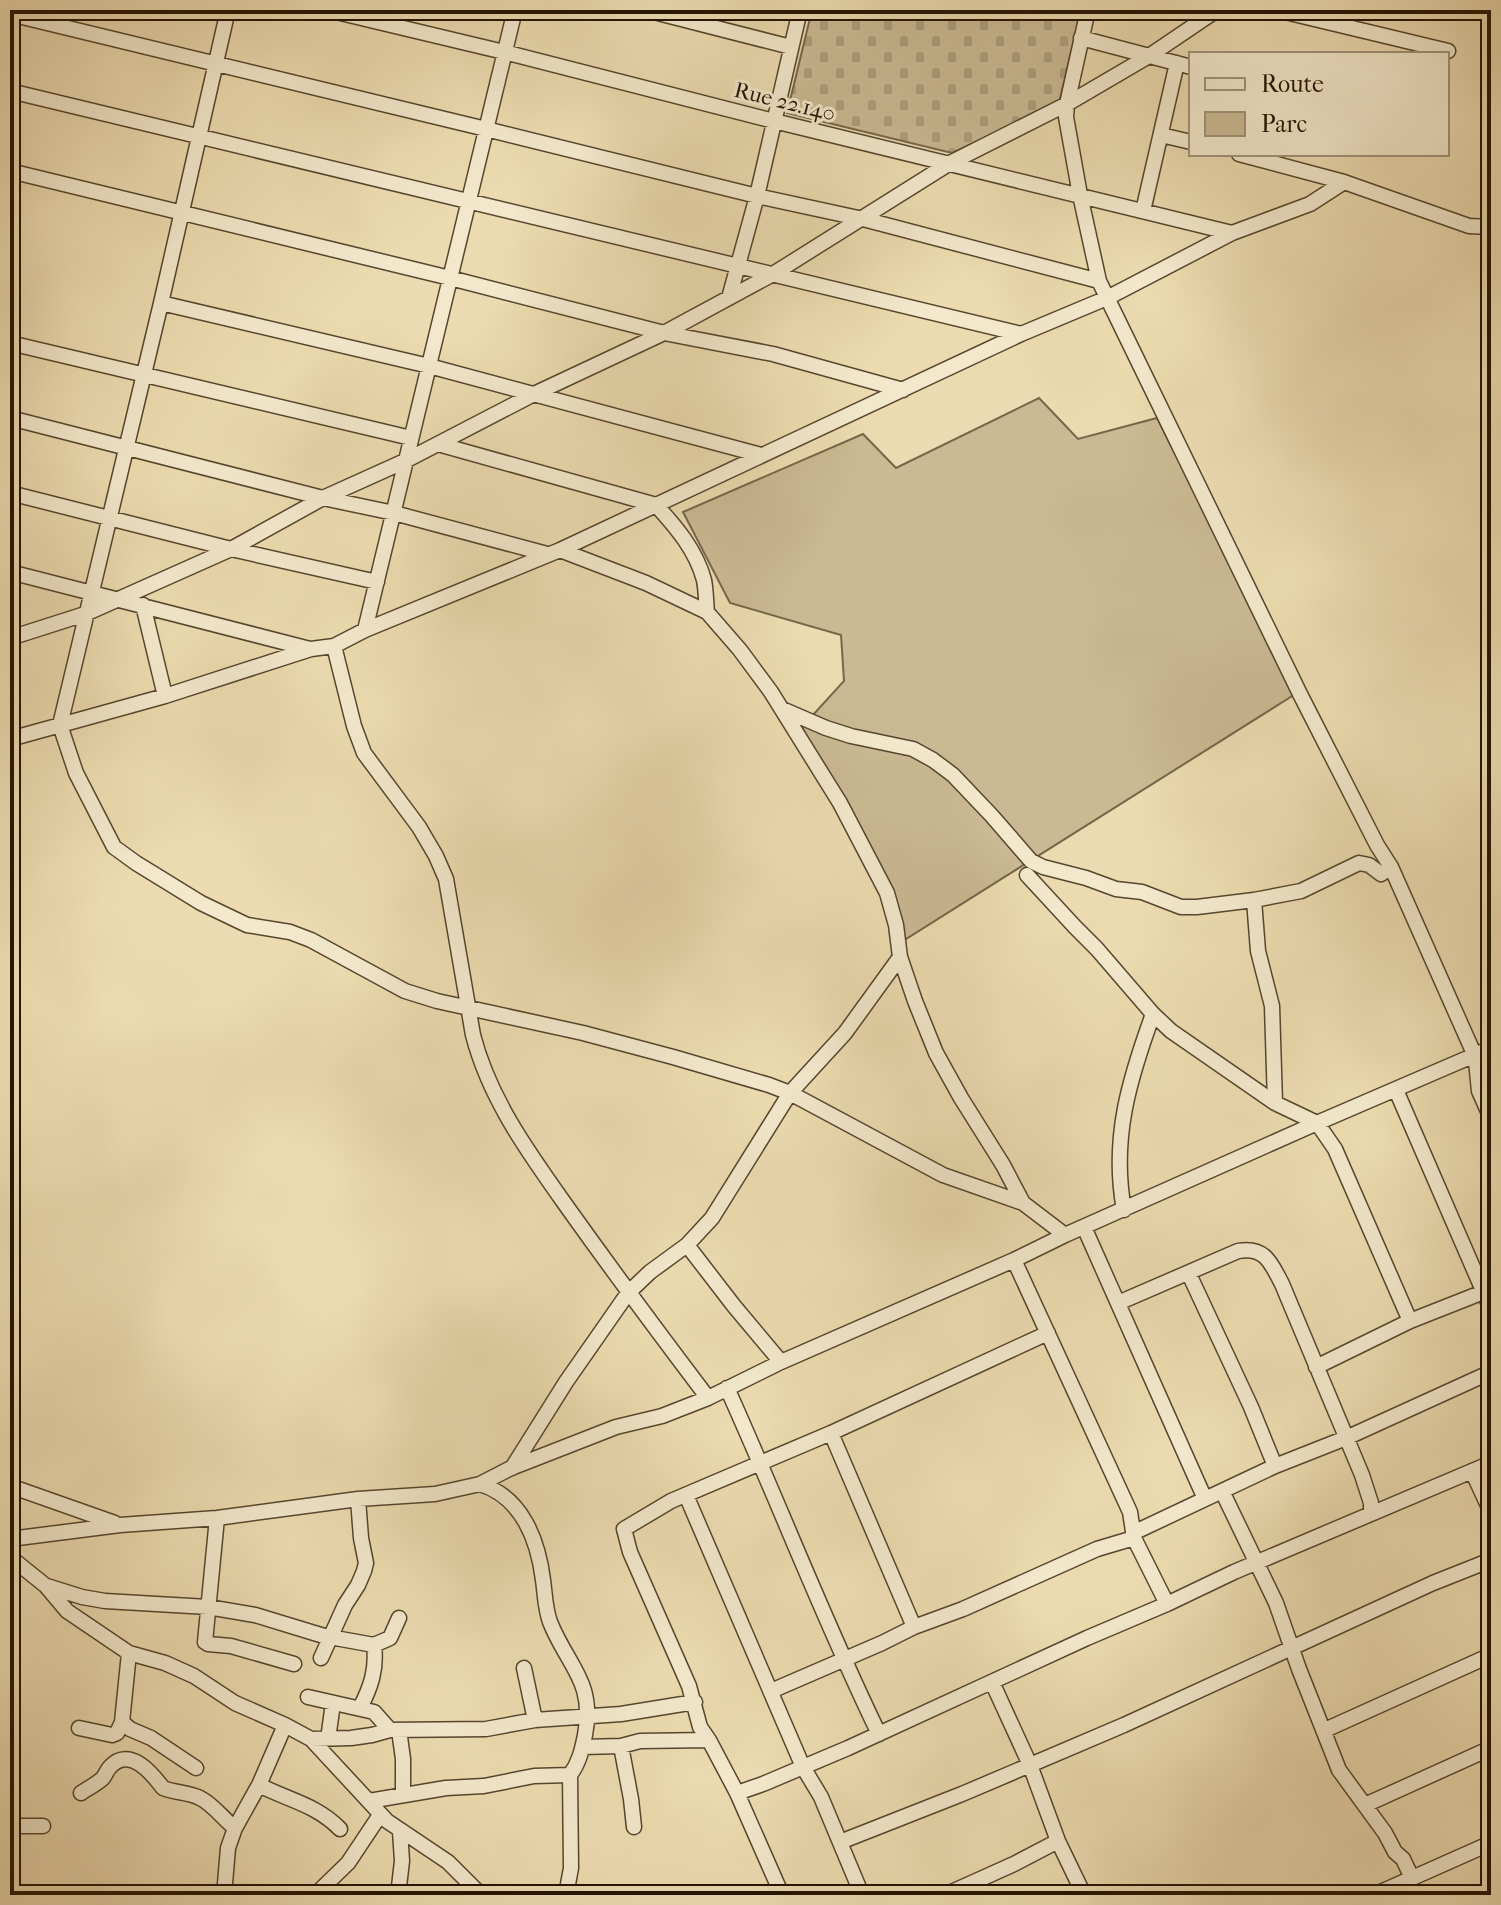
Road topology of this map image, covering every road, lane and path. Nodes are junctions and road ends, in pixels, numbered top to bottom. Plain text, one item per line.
1 (228, 10) edge
2 (328, 10) edge
3 (515, 10) edge
4 (646, 10) edge
5 (800, 10) edge
6 (1088, 10) edge
7 (1217, 10) edge
8 (1277, 10) edge
9 (10, 14) edge
10 (1081, 38) junction
11 (791, 47) junction
12 (1448, 51) dead end
13 (504, 52) junction
14 (1149, 56) junction
15 (216, 64) junction
16 (1184, 65) edge
17 (10, 91) edge
18 (1067, 104) junction
19 (774, 121) junction
20 (486, 129) junction
21 (1161, 135) junction
22 (199, 136) junction
23 (1189, 142) edge
24 (1246, 156) edge
25 (950, 163) junction
26 (10, 171) edge
27 (1344, 182) junction
28 (1080, 195) junction
29 (757, 196) junction
30 (469, 200) junction
31 (1143, 211) junction
32 (182, 213) junction
33 (863, 219) junction
34 (1491, 227) edge
35 (1232, 233) junction
36 (737, 266) junction
37 (773, 274) junction
38 (450, 278) junction
39 (1099, 281) junction
40 (729, 298) junction
41 (1107, 298) junction
42 (161, 303) junction
43 (664, 333) junction
44 (1021, 334) junction
45 (10, 343) edge
46 (429, 366) junction
47 (144, 375) junction
48 (903, 390) junction
49 (534, 394) junction
50 (10, 418) edge
51 (411, 438) junction
52 (438, 444) junction
53 (126, 446) junction
54 (761, 455) junction
55 (405, 461) junction
56 (10, 493) edge
57 (323, 498) junction
58 (656, 505) junction
59 (394, 513) junction
60 (108, 518) junction
61 (231, 549) junction
62 (554, 552) junction
63 (10, 572) edge
64 (377, 582) junction
65 (90, 592) junction
66 (120, 599) junction
67 (143, 605) junction
68 (707, 612) junction
69 (85, 614) junction
70 (365, 630) junction
71 (10, 638) edge
72 (334, 646) junction
73 (311, 649) junction
74 (165, 696) junction
75 (782, 709) junction
76 (60, 725) junction
77 (10, 739) edge
78 (1391, 867) junction
79 (1027, 875) dead end
80 (1254, 900) junction
81 (900, 957) junction
82 (468, 1007) junction
83 (1153, 1014) junction
84 (1491, 1048) edge
85 (1475, 1056) junction
86 (1491, 1079) edge
87 (1396, 1090) junction
88 (790, 1093) junction
89 (1275, 1103) junction
90 (1491, 1118) edge
91 (1317, 1123) junction
92 (1023, 1203) junction
93 (1124, 1210) junction
94 (1084, 1227) junction
95 (1065, 1235) junction
96 (687, 1245) junction
97 (1014, 1260) junction
98 (1189, 1274) junction
99 (1488, 1291) edge
100 (628, 1293) junction
101 (1118, 1303) junction
102 (1491, 1309) edge
103 (1410, 1321) junction
104 (1048, 1333) junction
105 (781, 1362) junction
106 (1316, 1367) junction
107 (1491, 1372) edge
108 (727, 1388) junction
109 (708, 1398) junction
110 (831, 1433) junction
111 (1346, 1438) junction
112 (761, 1463) junction
113 (1491, 1463) edge
114 (1275, 1466) junction
115 (511, 1468) junction
116 (1472, 1471) junction
117 (480, 1484) junction
118 (10, 1486) edge
119 (1222, 1491) junction
120 (686, 1495) junction
121 (358, 1499) junction
122 (1205, 1499) junction
123 (1491, 1512) edge
124 (1371, 1514) junction
125 (217, 1518) junction
126 (120, 1525) junction
127 (1134, 1535) junction
128 (10, 1539) edge
129 (10, 1557) edge
130 (1491, 1560) edge
131 (1257, 1562) junction
132 (46, 1586) junction
133 (1167, 1604) junction
134 (208, 1607) junction
135 (399, 1618) dead end
136 (914, 1627) junction
137 (331, 1638) junction
138 (374, 1645) junction
139 (1292, 1648) junction
140 (129, 1653) junction
141 (1491, 1655) edge
142 (321, 1658) dead end
143 (844, 1659) junction
144 (294, 1664) dead end
145 (524, 1668) dead end
146 (992, 1682) junction
147 (771, 1691) junction
148 (308, 1697) dead end
149 (695, 1702) junction
150 (333, 1703) junction
151 (360, 1708) junction
152 (588, 1715) junction
153 (535, 1720) junction
154 (122, 1722) junction
155 (285, 1725) junction
156 (79, 1728) dead end
157 (394, 1730) junction
158 (1325, 1730) junction
159 (879, 1734) junction
160 (311, 1739) junction
161 (328, 1739) junction
162 (709, 1740) junction
163 (621, 1746) junction
164 (583, 1747) junction
165 (1491, 1748) edge
166 (1030, 1765) junction
167 (803, 1767) junction
168 (196, 1768) dead end
169 (570, 1775) junction
170 (259, 1785) junction
171 (81, 1793) dead end
172 (737, 1793) junction
173 (403, 1795) junction
174 (369, 1801) junction
175 (1365, 1805) junction
176 (380, 1815) junction
177 (10, 1826) edge
178 (43, 1826) dead end
179 (634, 1827) dead end
180 (235, 1828) junction
181 (340, 1829) dead end
182 (400, 1831) junction
183 (1058, 1841) junction
184 (840, 1842) junction
185 (1490, 1849) edge
186 (1412, 1878) junction
187 (224, 1895) edge
188 (315, 1895) edge
189 (398, 1895) edge
190 (481, 1895) edge
191 (566, 1895) edge
192 (782, 1895) edge
193 (862, 1895) edge
194 (945, 1895) edge
195 (1084, 1895) edge
196 (1374, 1895) edge

1 - 15 street
2 - 13 street, Rue 22.140
3 - 13 street
4 - 11 street
5 - 11 street
6 - 10 street
7 - 14 street
8 - 12 street
9 - 15 street
10 - 14 street
10 - 18 street
11 - 19 street
13 - 19 street, Rue 22.140
13 - 20 street
14 - 16 street
14 - 18 street
15 - 20 street
15 - 22 street
16 - 21 street
17 - 22 street
18 - 25 street
18 - 28 street
19 - 25 street, Rue 22.140
19 - 29 street
20 - 29 street
20 - 30 street
21 - 23 street
21 - 31 street
22 - 30 street
22 - 32 street
24 - 27 street
25 - 28 street, Rue 22.140
25 - 33 street
26 - 32 street
27 - 34 street
27 - 35 street
28 - 31 street, Rue 22.140
28 - 39 street
29 - 33 street
29 - 36 street
30 - 36 street
30 - 38 street
31 - 35 street, Rue 22.140
32 - 38 street
32 - 42 street
33 - 37 street
33 - 39 street
35 - 41 street
36 - 37 street
36 - 40 street
37 - 40 street
37 - 44 street
38 - 43 street
38 - 46 street
39 - 41 street
40 - 43 street
41 - 44 street
41 - 78 street
42 - 46 street
42 - 47 street
43 - 48 street
43 - 49 street
44 - 48 street
45 - 47 street
46 - 49 street
46 - 51 street
47 - 51 street
47 - 53 street
48 - 54 street
49 - 52 street
49 - 54 street
50 - 53 street
51 - 55 street
52 - 55 street
52 - 58 street
53 - 57 street
53 - 60 street
54 - 58 street
55 - 57 street
55 - 59 street
56 - 60 street
57 - 59 street
57 - 61 street
58 - 62 street
58 - 68 street
59 - 62 street
59 - 64 street
60 - 61 street
60 - 65 street
61 - 64 street
61 - 66 street
62 - 68 street
62 - 70 street
63 - 65 street
64 - 70 street
65 - 66 street
65 - 69 street
66 - 67 street
66 - 69 street
67 - 73 street
67 - 74 street
68 - 75 street
69 - 71 street
69 - 76 street
70 - 72 street
72 - 73 street
72 - 82 street
73 - 74 street
74 - 76 street
75 - 80 street
75 - 81 street
76 - 77 street
76 - 82 street
78 - 80 street
78 - 85 street
79 - 83 street
80 - 89 street
81 - 88 street
81 - 92 street
82 - 88 street
82 - 100 street
83 - 89 street
83 - 93 street
84 - 85 street
85 - 86 street
85 - 87 street
85 - 90 street
87 - 91 street
87 - 99 street
88 - 92 street
88 - 96 street
89 - 91 street
91 - 93 street
91 - 103 street
92 - 95 street
93 - 94 street
94 - 95 street
94 - 101 street
95 - 97 street
96 - 100 street
96 - 105 street
97 - 104 street
97 - 105 street
98 - 101 street
98 - 106 street
98 - 114 street
99 - 102 street
99 - 103 street
100 - 109 street
100 - 115 street
101 - 122 street
103 - 106 street
104 - 110 street
104 - 127 street
105 - 108 street
106 - 111 street
107 - 111 street
108 - 109 street
108 - 112 street
109 - 115 street
110 - 112 street
110 - 136 street
111 - 114 street
111 - 124 street
112 - 120 street
112 - 143 street
113 - 116 street
114 - 119 street
115 - 117 street
116 - 123 street
116 - 124 street
117 - 121 street
117 - 152 street
118 - 126 street
119 - 122 street
119 - 131 street
120 - 147 street
120 - 149 street
121 - 125 street
121 - 137 street
122 - 127 street
124 - 131 street
125 - 126 street
125 - 134 street
126 - 128 street
127 - 133 street
127 - 136 street
129 - 132 street
130 - 139 street
131 - 133 street
131 - 139 street
132 - 134 street
132 - 140 street
133 - 146 street
134 - 137 street
134 - 144 street
135 - 138 street
136 - 143 street
137 - 138 street
137 - 142 street
138 - 151 street
139 - 158 street
139 - 166 street
140 - 154 street
140 - 155 street
141 - 158 street
143 - 147 street
143 - 159 street
145 - 153 street
146 - 159 street
146 - 166 street
147 - 167 street
148 - 150 street
149 - 152 street
149 - 162 street
150 - 151 street
150 - 161 street
151 - 157 street
152 - 153 street
152 - 164 street
153 - 157 street
154 - 156 street
154 - 168 street
155 - 160 street
155 - 170 street
157 - 161 street
157 - 173 street
158 - 175 street
159 - 167 street
160 - 161 street
160 - 174 street
162 - 163 street
162 - 172 street
163 - 164 street
163 - 179 street
164 - 169 street
165 - 175 street
166 - 183 street
166 - 184 street
167 - 172 street
167 - 184 street
169 - 173 street
169 - 191 street
170 - 180 street
170 - 181 street
171 - 180 street
172 - 192 street
173 - 174 street
174 - 176 street
175 - 186 street
176 - 182 street
176 - 188 street
177 - 178 street
180 - 187 street
182 - 189 street
182 - 190 street
183 - 194 street
183 - 195 street
184 - 193 street
185 - 186 street
186 - 196 street

